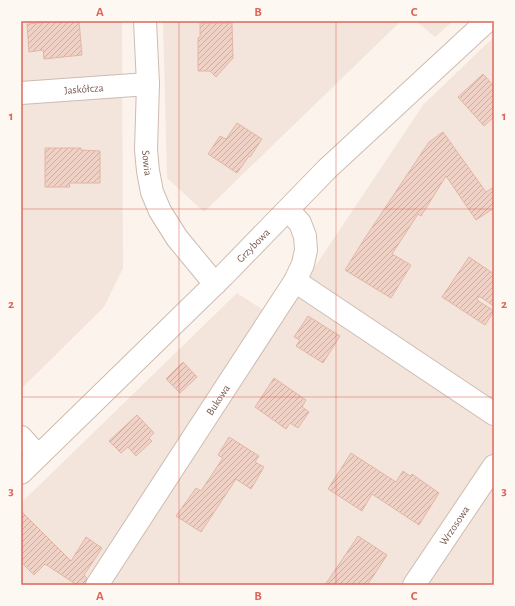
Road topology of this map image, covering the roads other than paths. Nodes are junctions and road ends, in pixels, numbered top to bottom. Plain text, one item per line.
1 (146, 21) edge
2 (488, 21) edge
3 (148, 84) junction
4 (21, 94) edge
5 (288, 210) junction
6 (294, 280) junction
7 (215, 284) junction
8 (494, 414) edge
9 (21, 437) edge
10 (38, 456) junction
11 (494, 466) edge
12 (21, 473) edge
13 (97, 585) edge
14 (414, 585) edge

1 - 3 street, Sowia
2 - 5 street, Grzybowa
3 - 4 street, Jaskółcza
3 - 7 street, Sowia
5 - 6 street, Bukowa
5 - 7 street, Grzybowa
6 - 8 street
6 - 13 street, Bukowa
7 - 10 street, Grzybowa
9 - 10 street
10 - 12 street, Grzybowa
11 - 14 street, Wrzosowa

